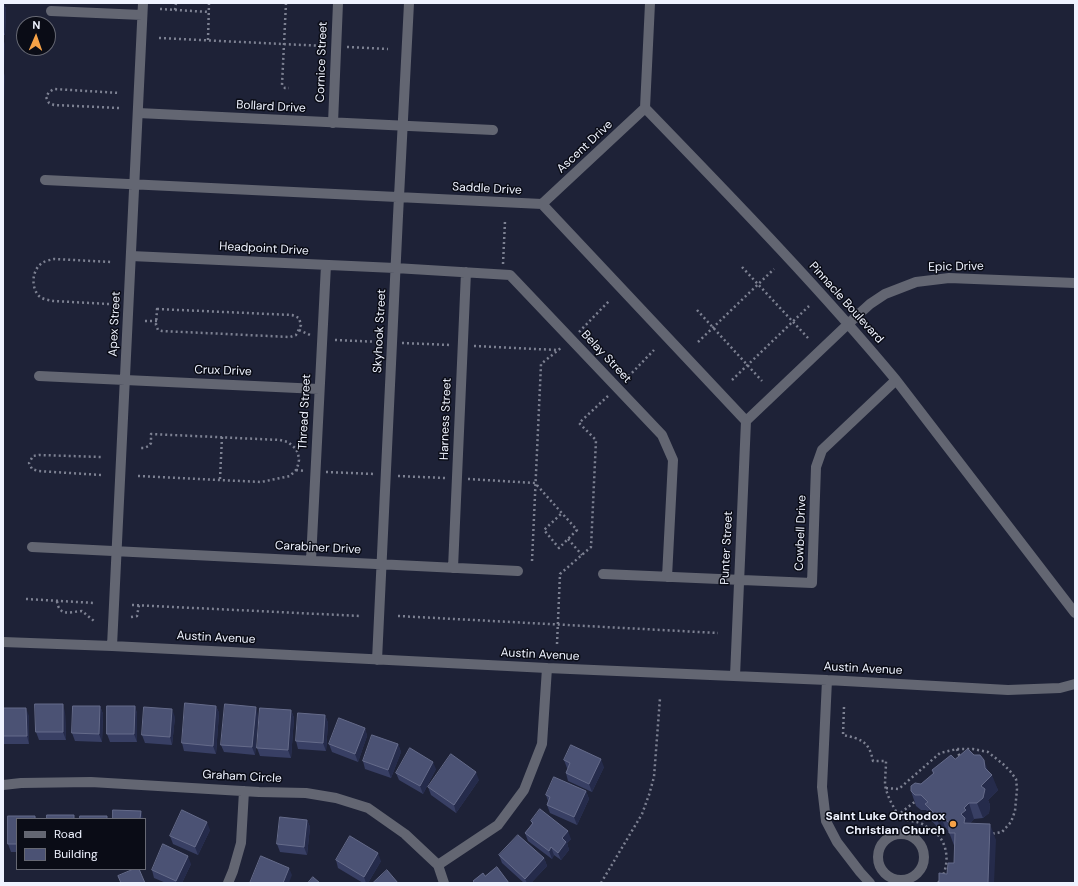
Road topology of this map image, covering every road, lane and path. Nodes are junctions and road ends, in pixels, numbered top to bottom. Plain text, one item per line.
1 (143, 3) edge
2 (176, 3) edge
3 (209, 3) edge
4 (286, 3) edge
5 (338, 3) edge
6 (409, 3) edge
7 (650, 3) edge
8 (160, 9) dead end
9 (175, 10) junction
10 (51, 11) dead end
11 (209, 12) junction
12 (142, 15) junction
13 (159, 38) dead end
14 (208, 40) junction
15 (284, 44) junction
16 (336, 47) junction
17 (388, 49) dead end
18 (289, 88) dead end
19 (120, 93) dead end
20 (119, 108) dead end
21 (646, 108) junction
22 (138, 113) junction
23 (332, 123) junction
24 (402, 126) junction
25 (493, 130) dead end
26 (45, 180) dead end
27 (134, 185) junction
28 (399, 198) junction
29 (542, 204) junction
30 (505, 220) dead end
31 (131, 256) junction
32 (111, 262) dead end
33 (326, 265) junction
34 (742, 267) dead end
35 (395, 268) junction
36 (774, 269) dead end
37 (466, 272) junction
38 (502, 274) junction
39 (1075, 283) edge
40 (758, 285) junction
41 (609, 302) dead end
42 (109, 304) dead end
43 (809, 306) dead end
44 (697, 310) dead end
45 (145, 321) dead end
46 (157, 321) junction
47 (793, 322) junction
48 (848, 324) junction
49 (713, 328) junction
50 (299, 330) junction
51 (322, 338) junction
52 (808, 338) dead end
53 (571, 340) junction
54 (392, 342) junction
55 (698, 342) dead end
56 (463, 346) junction
57 (558, 350) junction
58 (654, 350) dead end
59 (748, 365) junction
60 (39, 376) dead end
61 (125, 380) junction
62 (732, 380) dead end
63 (896, 380) junction
64 (762, 381) dead end
65 (617, 388) junction
66 (319, 389) junction
67 (746, 421) junction
68 (222, 437) junction
69 (139, 448) dead end
70 (102, 457) dead end
71 (296, 470) junction
72 (315, 472) junction
73 (101, 475) dead end
74 (386, 475) junction
75 (138, 476) dead end
76 (457, 479) junction
77 (220, 480) junction
78 (535, 483) junction
79 (562, 513) junction
80 (568, 540) junction
81 (32, 547) dead end
82 (117, 552) junction
83 (582, 555) junction
84 (311, 560) junction
85 (532, 561) dead end
86 (382, 564) junction
87 (452, 568) junction
88 (518, 571) dead end
89 (603, 574) dead end
90 (667, 577) junction
91 (738, 581) junction
92 (26, 599) dead end
93 (57, 601) junction
94 (95, 603) dead end
95 (132, 605) dead end
96 (139, 605) junction
97 (1075, 613) edge
98 (361, 616) dead end
99 (398, 616) dead end
100 (131, 617) dead end
101 (94, 621) dead end
102 (558, 625) junction
103 (718, 633) dead end
104 (3, 642) edge
105 (557, 644) dead end
106 (112, 646) junction
107 (377, 660) junction
108 (547, 668) junction
109 (735, 676) junction
110 (827, 680) junction
111 (1075, 684) edge
112 (660, 698) dead end
113 (844, 707) dead end
114 (957, 749) junction
115 (961, 762) edge
116 (3, 785) edge
117 (886, 788) junction
118 (244, 791) junction
119 (922, 796) edge
120 (898, 815) junction
121 (988, 834) edge
122 (438, 865) junction
123 (883, 871) junction
124 (228, 883) edge
125 (444, 883) edge
126 (601, 883) edge
127 (870, 883) edge
128 (938, 883) edge

1 - 12 street, Apex Street
2 - 9 path
3 - 11 path
4 - 15 path
5 - 16 street, Cornice Street
6 - 24 street, Skyhook Street
7 - 21 street
8 - 9 path
9 - 11 path
10 - 12 street
11 - 14 path
12 - 22 street, Apex Street
13 - 14 path
14 - 15 path
15 - 16 path
15 - 18 path
16 - 17 path
16 - 23 street, Cornice Street
19 - 20 path
21 - 29 street, Ascent Drive
21 - 48 street, Pinnacle Boulevard
22 - 23 street, Bollard Drive
22 - 27 street, Apex Street
23 - 24 street, Bollard Drive
24 - 25 street, Bollard Drive
24 - 28 street, Skyhook Street
26 - 27 street, Saddle Drive
27 - 28 street, Saddle Drive
27 - 31 street, Apex Street
28 - 29 street, Saddle Drive
28 - 35 street, Skyhook Street
29 - 67 street
30 - 38 path
31 - 33 street, Headpoint Drive
31 - 61 street, Apex Street
32 - 42 path
33 - 35 street, Headpoint Drive
33 - 51 street, Thread Street
34 - 40 path
35 - 37 street, Belay Street
35 - 54 street, Skyhook Street
36 - 40 path
37 - 38 street, Belay Street
37 - 56 street, Harness Street
38 - 53 street, Belay Street
39 - 48 street, Epic Drive
40 - 47 path
40 - 49 path
41 - 53 path
43 - 47 path
44 - 49 path
45 - 46 path
46 - 50 path
46 - 50 path
47 - 52 path
47 - 59 path
48 - 63 street, Pinnacle Boulevard
48 - 67 street, Epic Drive
49 - 55 path
49 - 59 path
50 - 51 path
51 - 54 path
51 - 66 street, Thread Street
53 - 57 path
53 - 65 street, Belay Street
54 - 56 path
54 - 74 street, Skyhook Street
56 - 57 path
56 - 76 street, Harness Street
57 - 78 path
58 - 65 path
59 - 62 path
59 - 64 path
60 - 61 street, Crux Drive
61 - 66 street, Crux Drive
61 - 82 street, Apex Street
63 - 91 street, Cowbell Drive
63 - 97 street, Pinnacle Boulevard
65 - 83 path
65 - 90 street, Belay Street
66 - 72 street, Thread Street
67 - 91 street, Punter Street
68 - 69 path
68 - 71 path
68 - 77 path
70 - 73 path
71 - 72 path
71 - 77 path
72 - 74 path
72 - 84 street, Thread Street
74 - 76 path
74 - 86 street, Skyhook Street
75 - 77 path
76 - 78 path
76 - 87 street, Harness Street
78 - 79 path
78 - 85 path
79 - 80 path
79 - 80 path
80 - 83 path
81 - 82 street, Carabiner Drive
82 - 84 street, Carabiner Drive
82 - 106 street, Apex Street
83 - 102 path
84 - 86 street, Carabiner Drive
86 - 87 street, Carabiner Drive
86 - 107 street, Skyhook Street
87 - 88 street, Carabiner Drive
89 - 90 street, Cowbell Drive
90 - 91 street, Cowbell Drive
91 - 109 street, Punter Street
92 - 93 path
93 - 94 path
93 - 101 path
95 - 96 path
96 - 98 path
96 - 100 path
99 - 102 path
102 - 103 path
102 - 105 path
104 - 106 street, Austin Avenue
106 - 107 street, Austin Avenue
107 - 108 street, Austin Avenue
108 - 109 street, Austin Avenue
108 - 122 street
109 - 110 street, Austin Avenue
110 - 111 street, Austin Avenue
110 - 127 street
112 - 126 path
113 - 117 path
114 - 115 path
114 - 117 path
114 - 121 path
116 - 118 street, Graham Circle
117 - 120 path
118 - 122 street, Graham Circle
118 - 124 street
119 - 120 path
120 - 128 path
122 - 125 street, Graham Circle
123 - 123 street
123 - 127 street

